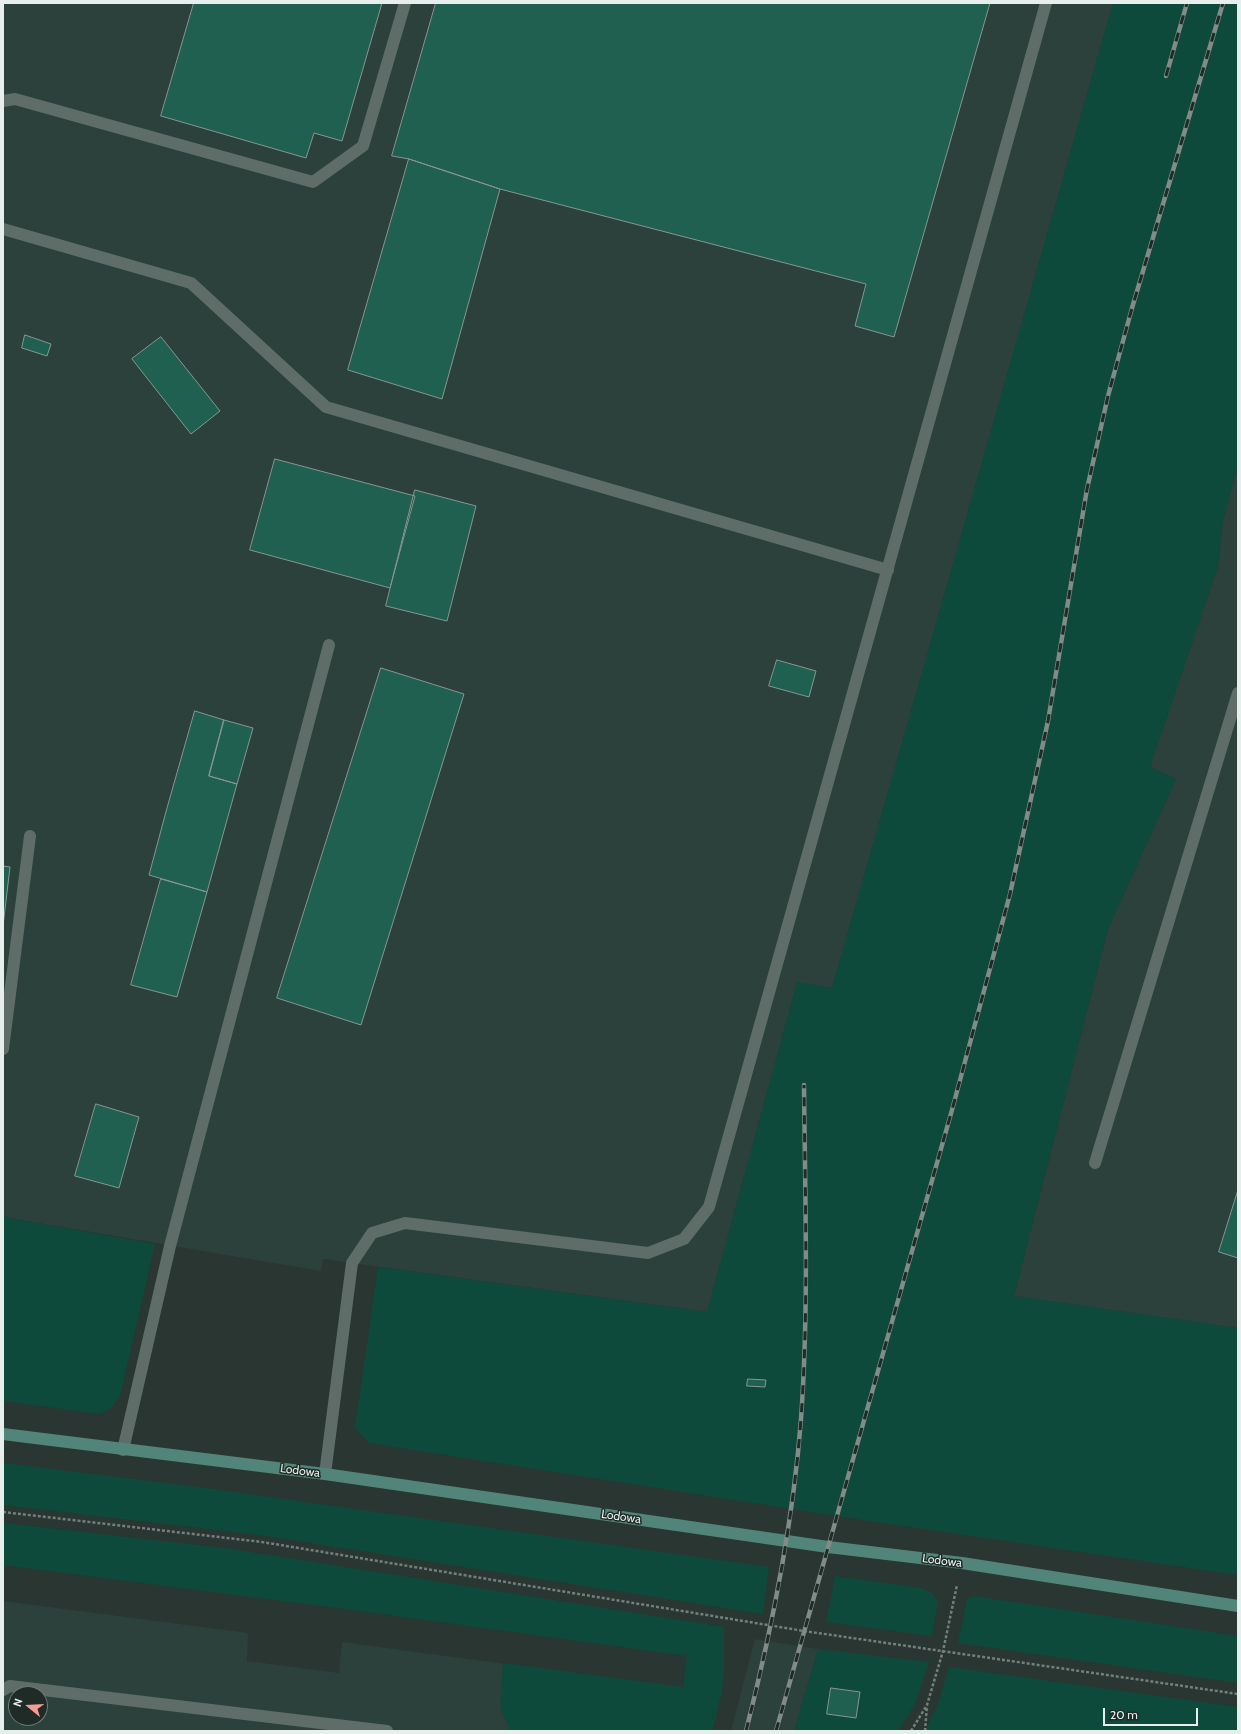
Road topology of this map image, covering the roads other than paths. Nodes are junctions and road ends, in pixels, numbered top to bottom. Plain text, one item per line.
1 (405, 3) edge
2 (1046, 3) edge
3 (3, 101) edge
4 (3, 228) edge
5 (888, 570) junction
6 (329, 644) dead end
7 (1238, 693) edge
8 (30, 836) dead end
9 (3, 1049) edge
10 (1095, 1162) dead end
11 (3, 1434) edge
12 (123, 1450) junction
13 (325, 1474) junction
14 (1238, 1606) edge
15 (3, 1690) edge
16 (387, 1731) edge

1 - 3 lane
2 - 5 lane
4 - 5 lane
5 - 13 lane
6 - 12 lane
7 - 10 lane
8 - 9 lane
11 - 12 street, Lodowa
12 - 13 street, Lodowa
13 - 14 street, Lodowa
15 - 16 lane

